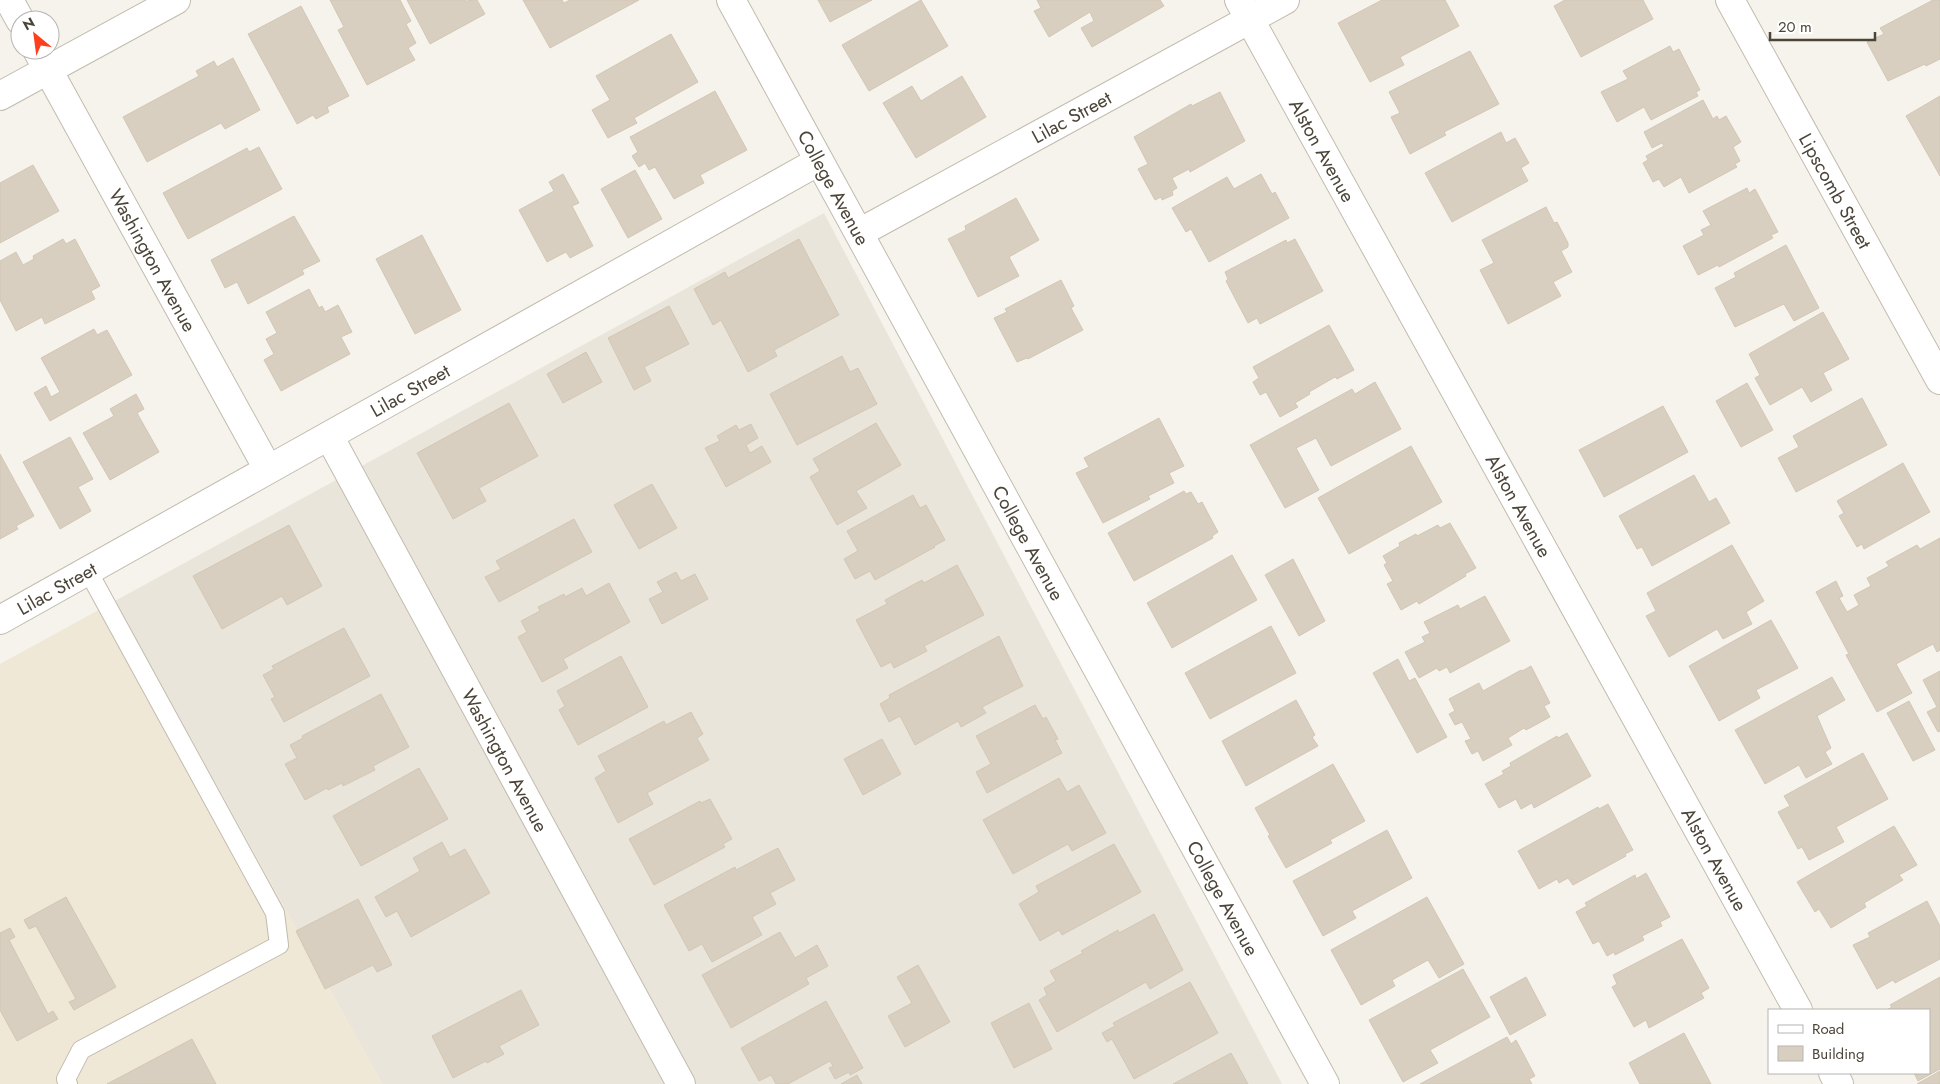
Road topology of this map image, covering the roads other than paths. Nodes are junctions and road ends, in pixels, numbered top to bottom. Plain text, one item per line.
1 (176, 0) edge
2 (731, 0) edge
3 (1285, 0) edge
4 (1730, 0) edge
5 (1244, 10) edge
6 (60, 52) edge
7 (42, 60) edge
8 (0, 96) edge
9 (820, 161) junction
10 (859, 233) junction
11 (1940, 380) edge
12 (329, 436) junction
13 (268, 469) junction
14 (88, 570) junction
15 (0, 620) edge
16 (1797, 1009) edge
17 (68, 1084) edge
18 (681, 1084) edge
19 (1325, 1084) edge

1 - 6 street
2 - 9 street, College Avenue
3 - 5 street, Lilac Street
4 - 11 street, Lipscomb Street
5 - 10 street, Lilac Street
5 - 16 street, Alston Avenue
7 - 8 street
7 - 13 street, Washington Avenue
9 - 10 street, College Avenue
9 - 12 street, Lilac Street
10 - 19 street, College Avenue
12 - 13 street, Lilac Street
12 - 18 street, Washington Avenue
13 - 14 street, Lilac Street
14 - 15 street, Lilac Street
14 - 17 lane

